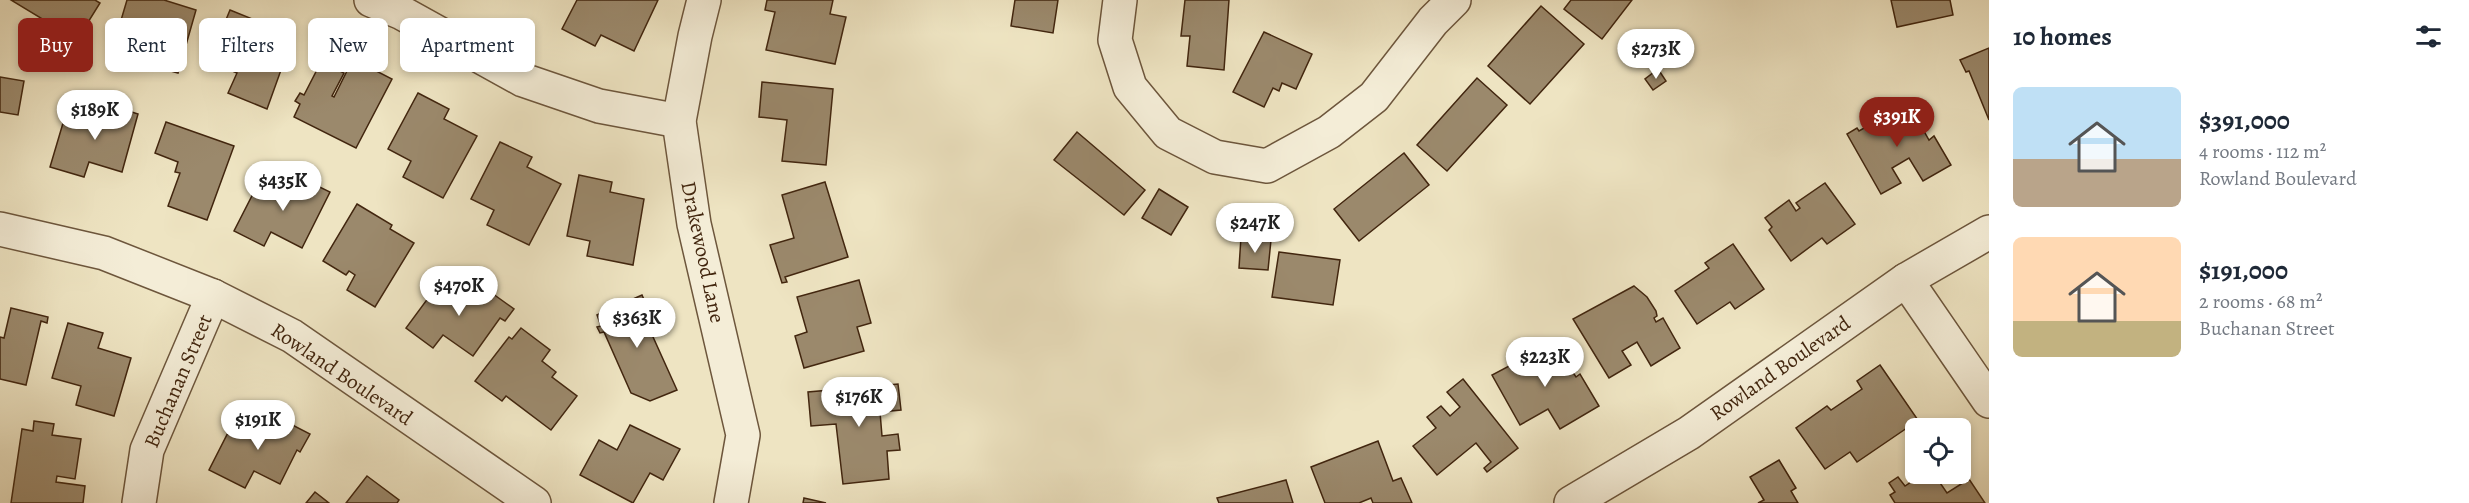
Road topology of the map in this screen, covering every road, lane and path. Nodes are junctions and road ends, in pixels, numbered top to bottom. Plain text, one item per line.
1 (371, 0) edge
2 (704, 0) edge
3 (1120, 0) edge
4 (1454, 0) edge
5 (679, 121) junction
6 (0, 229) edge
7 (1989, 232) edge
8 (1906, 280) junction
9 (213, 296) junction
10 (1989, 401) edge
11 (140, 503) edge
12 (534, 503) edge
13 (731, 503) edge
14 (1571, 503) edge

1 - 5 street
2 - 5 street, Drakewood Lane
3 - 4 street
5 - 13 street, Drakewood Lane
6 - 9 street, Rowland Boulevard
7 - 8 street, Rowland Boulevard
8 - 10 street
8 - 14 street, Rowland Boulevard
9 - 11 street, Buchanan Street
9 - 12 street, Rowland Boulevard

